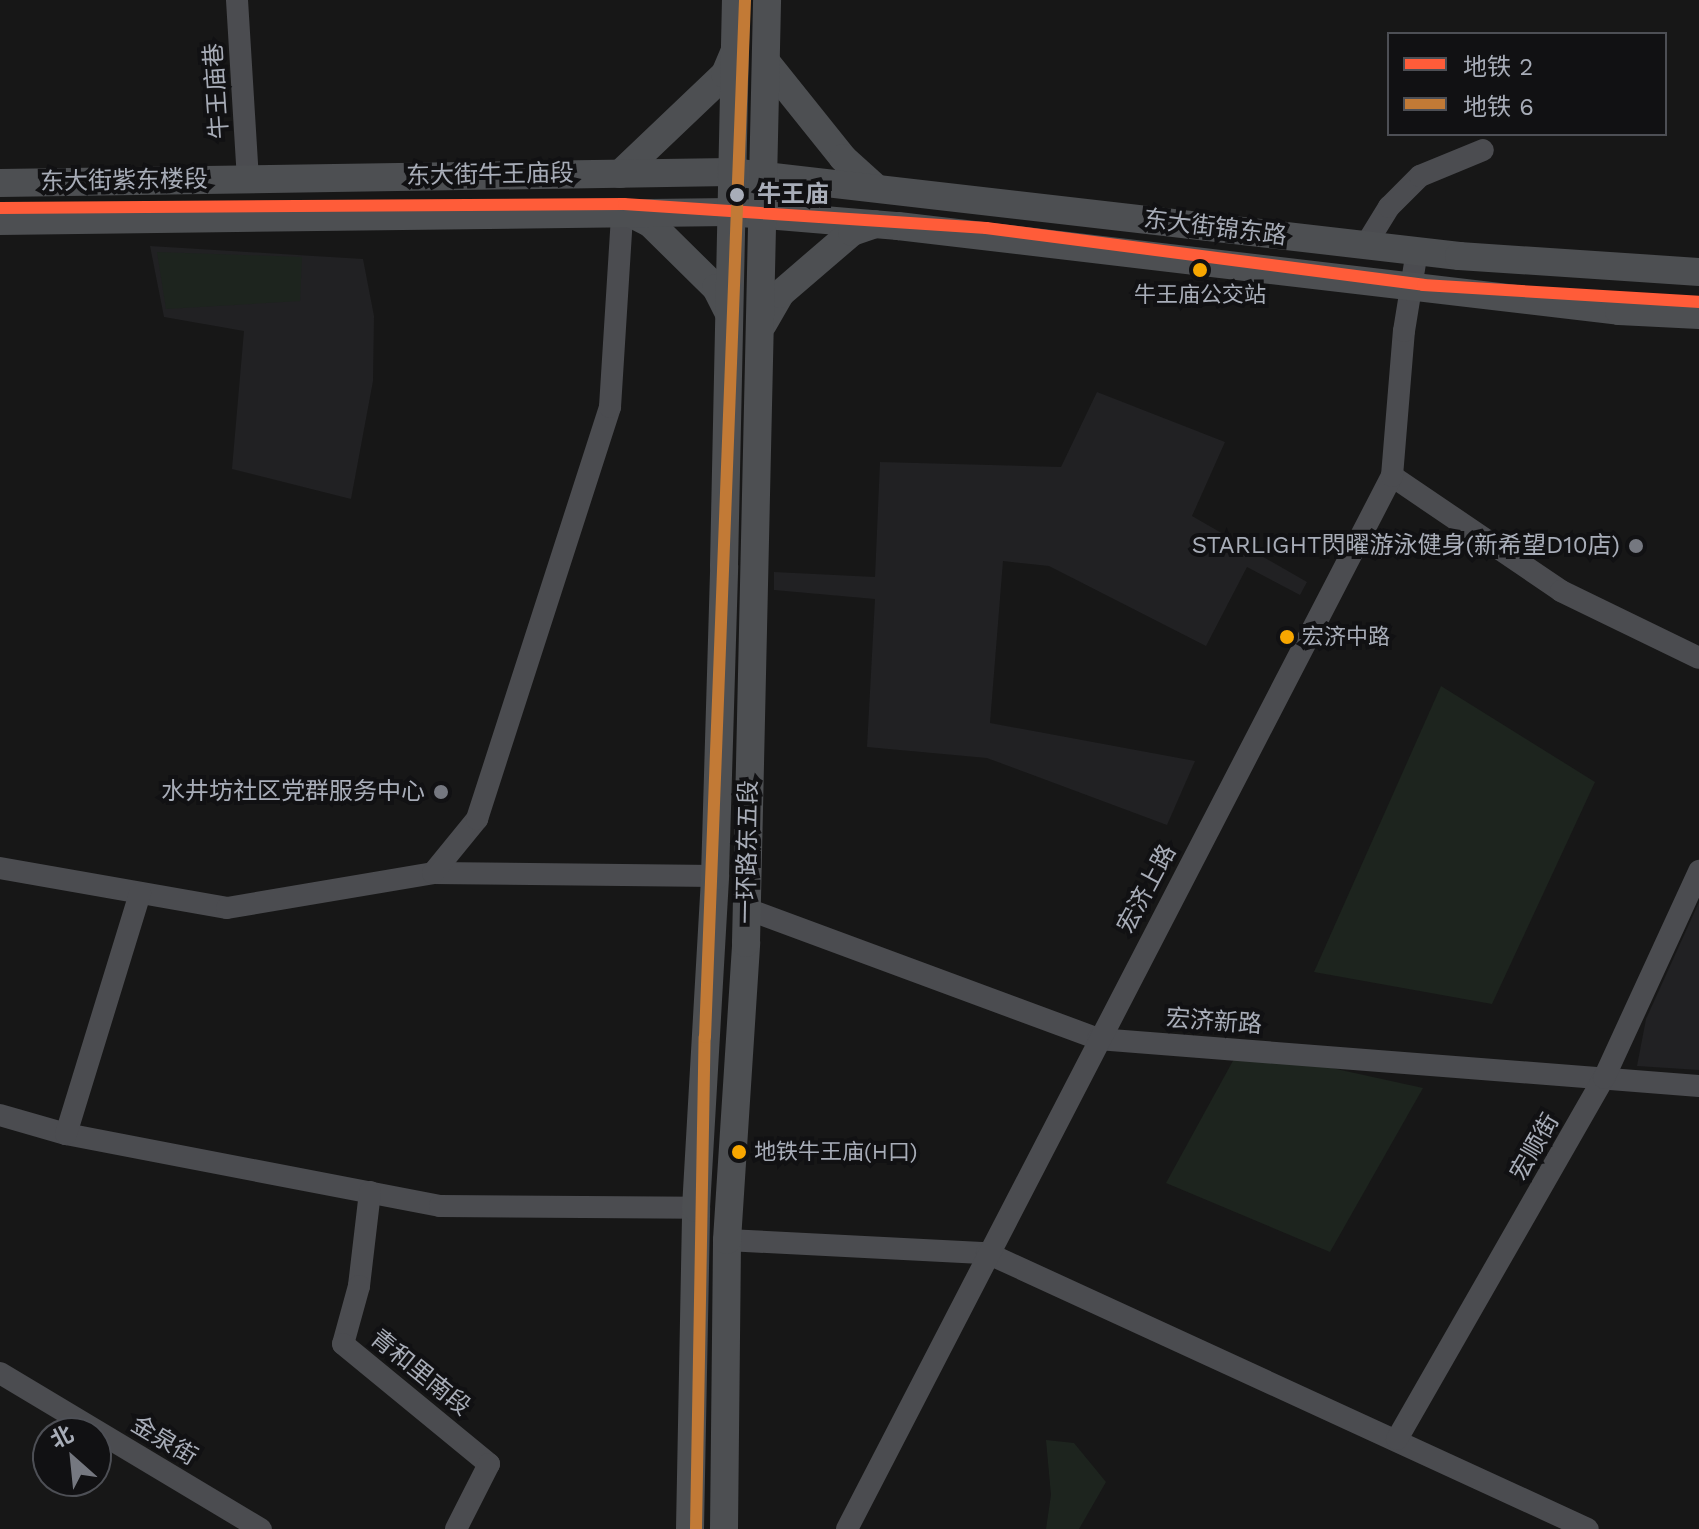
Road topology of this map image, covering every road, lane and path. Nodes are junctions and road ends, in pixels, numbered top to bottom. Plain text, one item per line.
1 (237, 0) edge
2 (736, 0) edge
3 (767, 0) edge
4 (735, 52) junction
5 (767, 63) junction
6 (1483, 150) dead end
7 (731, 172) junction
8 (620, 174) junction
9 (767, 174) junction
10 (248, 179) junction
11 (0, 183) edge
12 (875, 187) junction
13 (730, 212) junction
14 (626, 214) junction
15 (766, 214) junction
16 (251, 219) joint
17 (0, 221) edge
18 (875, 224) junction
19 (1365, 246) junction
20 (1417, 251) junction
21 (1699, 272) edge
22 (1410, 289) junction
23 (728, 312) junction
24 (1699, 315) edge
25 (763, 324) junction
26 (1392, 476) junction
27 (1699, 658) edge
28 (0, 868) edge
29 (1699, 871) edge
30 (433, 873) junction
31 (715, 876) junction
32 (140, 893) junction
33 (747, 909) junction
34 (1098, 1039) junction
35 (1604, 1078) junction
36 (1699, 1086) edge
37 (0, 1115) edge
38 (66, 1134) junction
39 (370, 1192) junction
40 (696, 1208) junction
41 (727, 1240) junction
42 (987, 1253) junction
43 (0, 1373) edge
44 (1397, 1439) junction
45 (727, 1528) edge
46 (261, 1529) edge
47 (456, 1529) edge
48 (690, 1529) edge
49 (847, 1529) edge
50 (1588, 1529) edge

1 - 10 street, 牛王庙巷
2 - 4 main road, 一环路东五段
3 - 5 main road, 一环路东五段
4 - 7 main road, 一环路东五段
4 - 8 main road
5 - 9 main road, 一环路东五段
5 - 12 main road
6 - 19 street
7 - 8 main road, 东大街牛王庙段
7 - 9 main road, 东大街锦东路
7 - 13 main road, 一环路东五段
8 - 10 main road, 东大街牛王庙段
9 - 12 main road, 东大街锦东路
9 - 15 main road, 一环路东五段
10 - 11 main road, 东大街紫东楼段
12 - 19 main road, 东大街锦东路
13 - 14 main road, 东大街牛王庙段
13 - 15 main road, 东大街锦东路
13 - 23 main road, 一环路东五段
14 - 16 main road, 东大街牛王庙段
14 - 23 main road
14 - 30 street
15 - 18 main road, 东大街锦东路
15 - 25 main road, 一环路东五段
16 - 17 main road, 东大街紫东楼段
18 - 22 main road, 东大街锦东路
18 - 25 main road
19 - 20 main road, 东大街锦东路
20 - 21 main road, 东大街锦东路
20 - 22 street, 宏济上路
22 - 24 main road, 东大街锦东路
22 - 26 street, 宏济上路
23 - 31 main road, 一环路东五段
25 - 33 main road, 一环路东五段
26 - 27 street
26 - 34 street, 宏济上路
28 - 32 street
29 - 35 street, 宏顺街
30 - 31 street
30 - 32 street
31 - 40 main road, 一环路东五段
32 - 38 street
33 - 34 street, 宏济新路
33 - 41 main road, 一环路东五段
34 - 35 street, 宏济新路
34 - 42 street, 宏济上路
35 - 36 street, 宏济新路
35 - 44 street, 宏顺街
37 - 38 street
38 - 39 street
39 - 40 street
39 - 47 street, 青和里南段
40 - 48 main road, 一环路东五段
41 - 42 street
41 - 45 main road, 一环路东五段
42 - 44 street
42 - 49 street, 宏济上路
43 - 46 street, 金泉街
44 - 50 street

